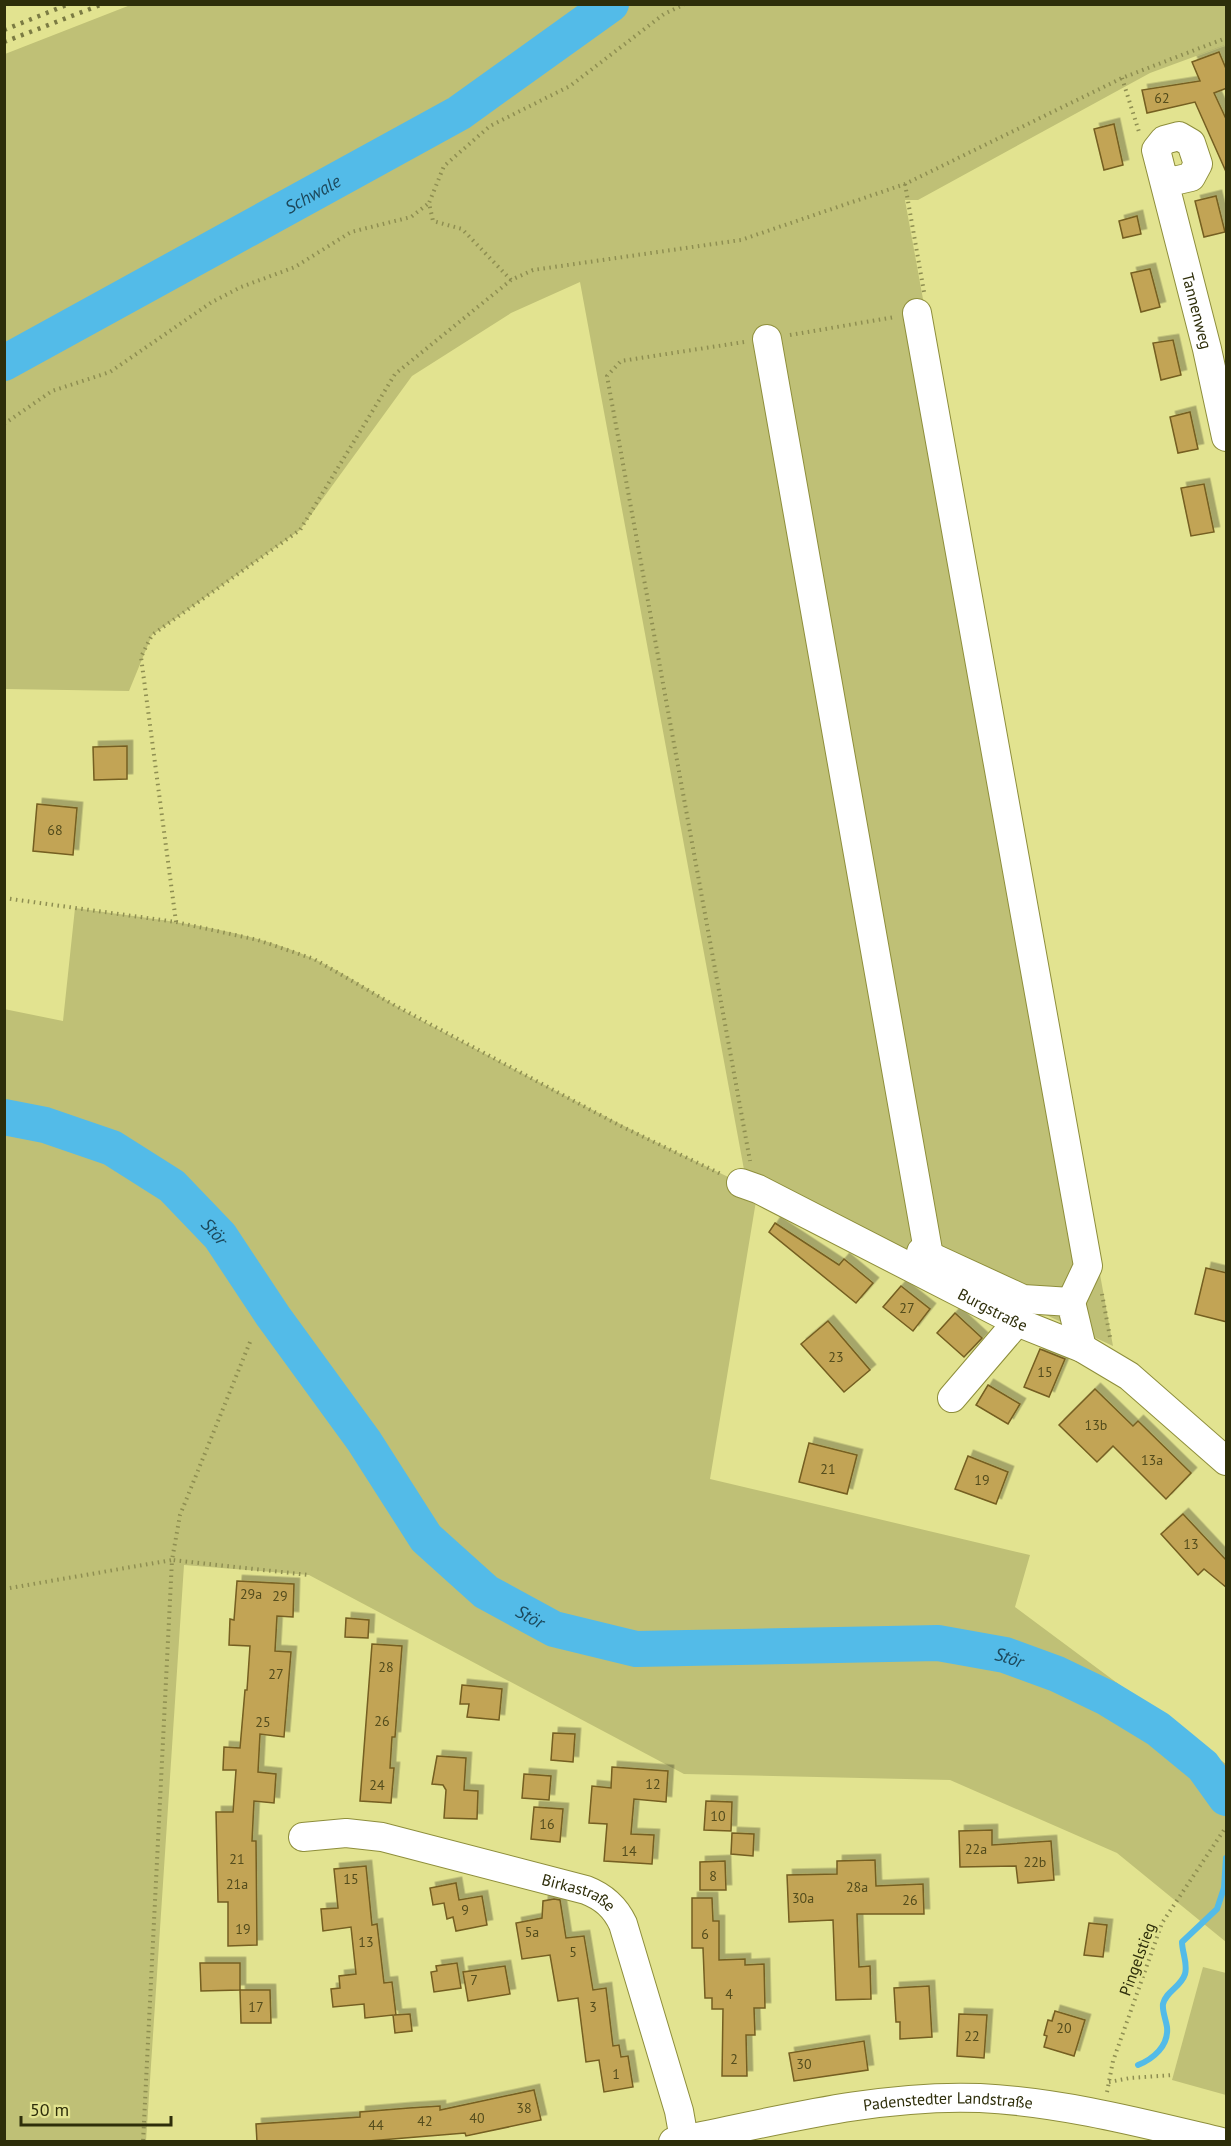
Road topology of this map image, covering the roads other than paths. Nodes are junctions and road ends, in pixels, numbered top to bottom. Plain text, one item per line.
1 (1156, 150) road end
2 (917, 313) road end
3 (767, 339) road end
4 (1227, 437) edge
5 (929, 1256) junction
6 (1071, 1302) junction
7 (1017, 1322) junction
8 (1082, 1348) junction
9 (952, 1398) dead end
10 (1227, 1461) edge
11 (303, 1837) dead end
12 (679, 2140) edge
13 (1222, 2142) edge

1 - 4 street, Tannenweg
2 - 6 street
3 - 5 street
5 - 6 street
5 - 7 street, Burgstraße
6 - 8 street
7 - 8 street, Burgstraße
7 - 9 street
8 - 10 street, Burgstraße
11 - 12 street, Birkastraße
12 - 13 street, Padenstedter Landstraße

